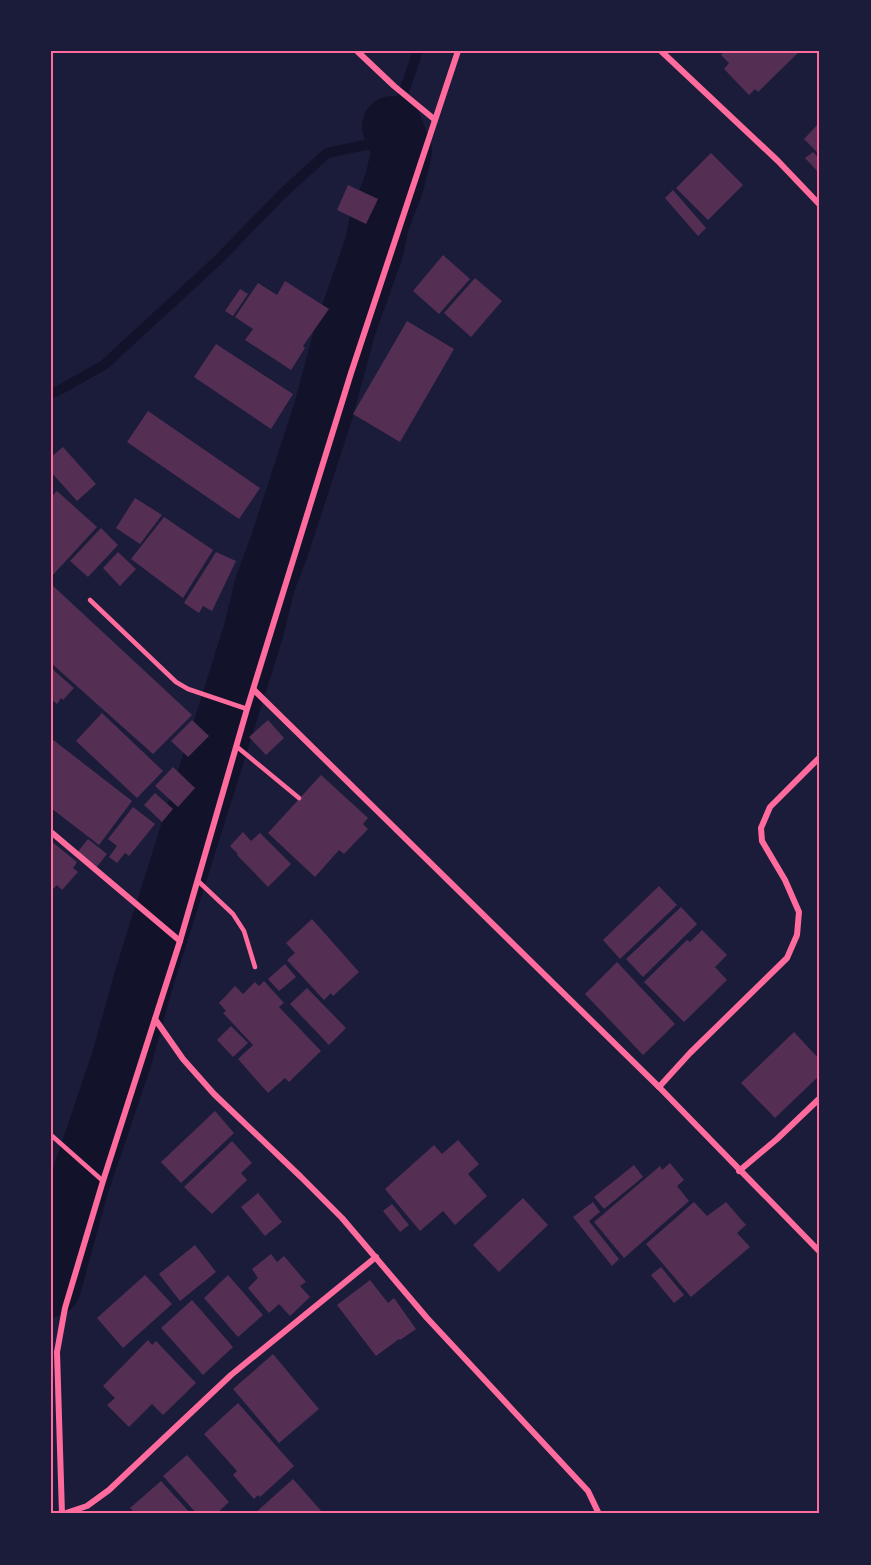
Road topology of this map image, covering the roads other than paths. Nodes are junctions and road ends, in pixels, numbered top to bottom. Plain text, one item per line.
1 (357, 51) edge
2 (459, 51) edge
3 (661, 51) edge
4 (434, 119) junction
5 (820, 205) edge
6 (90, 600) dead end
7 (254, 690) junction
8 (247, 709) junction
9 (236, 746) junction
10 (820, 757) edge
11 (299, 798) dead end
12 (51, 832) edge
13 (198, 881) junction
14 (180, 941) junction
15 (255, 967) dead end
16 (155, 1019) junction
17 (659, 1087) junction
18 (820, 1098) edge
19 (51, 1135) edge
20 (739, 1171) junction
21 (103, 1181) junction
22 (820, 1252) edge
23 (376, 1257) junction
24 (54, 1351) edge
25 (62, 1514) edge
26 (599, 1514) edge

1 - 4 street
2 - 4 street
3 - 5 street
4 - 7 street
6 - 8 lane
7 - 8 street
7 - 17 street
8 - 9 street
9 - 11 lane
9 - 13 street
10 - 17 street
12 - 14 street
13 - 14 street
13 - 15 lane
14 - 16 street
16 - 21 street
16 - 23 street
17 - 20 street
18 - 20 street
19 - 21 lane
20 - 22 street
21 - 24 street
23 - 25 street
23 - 26 street
24 - 25 street

